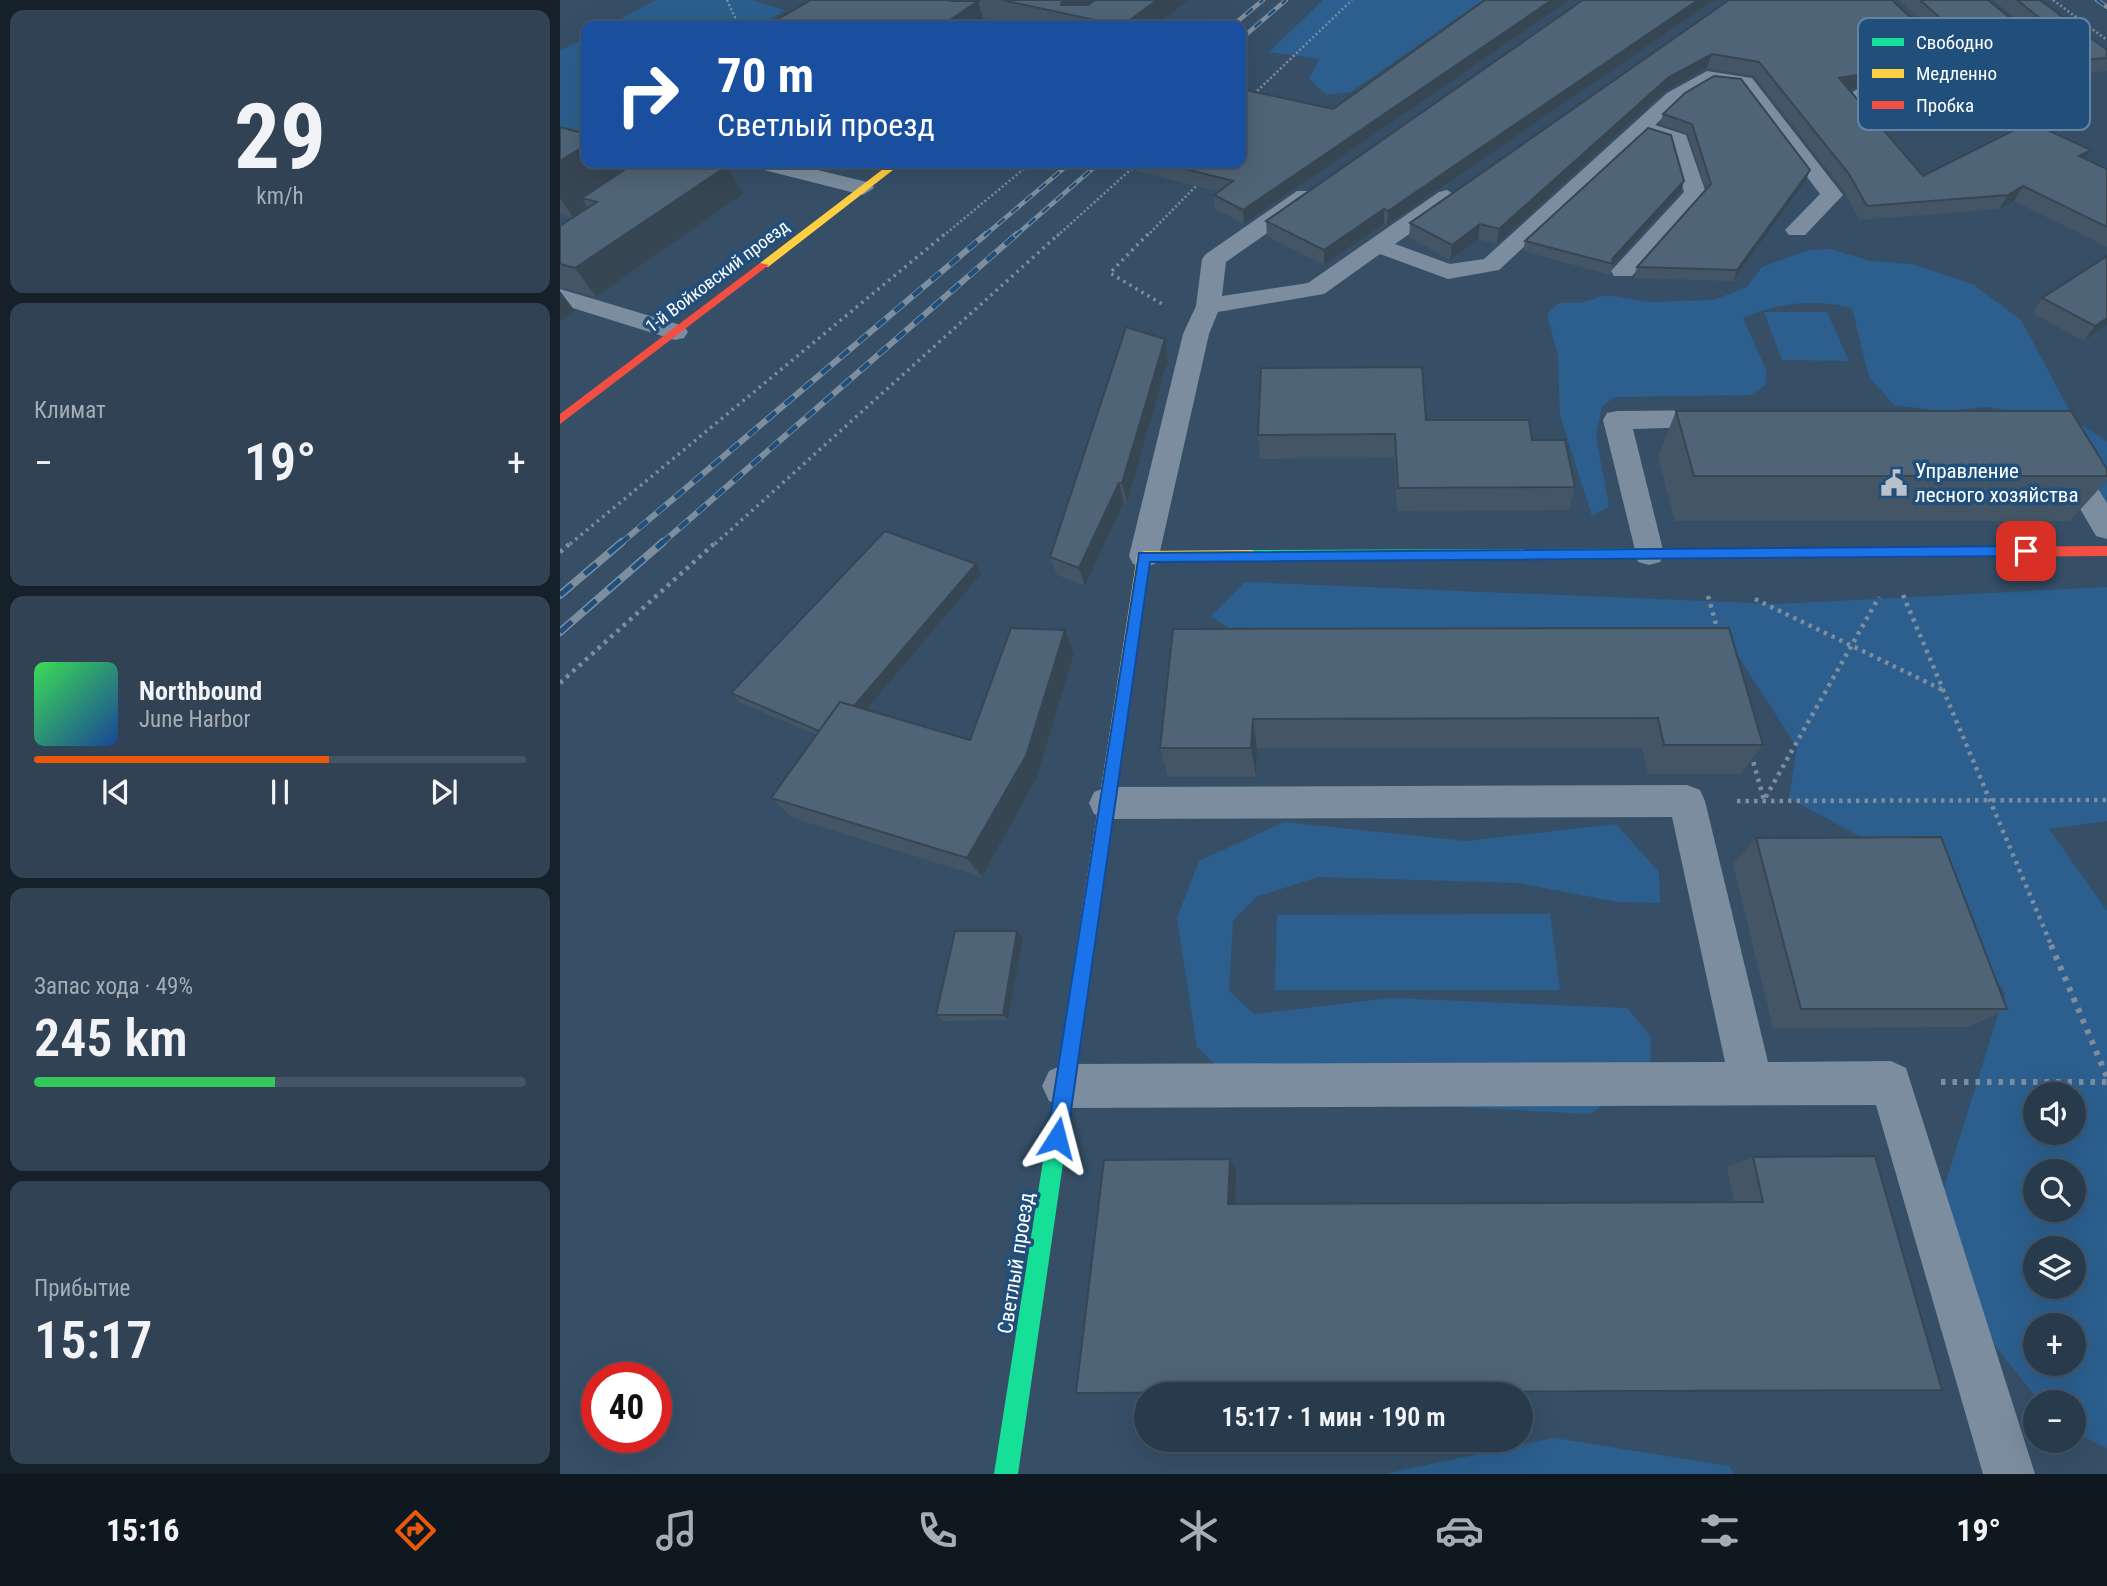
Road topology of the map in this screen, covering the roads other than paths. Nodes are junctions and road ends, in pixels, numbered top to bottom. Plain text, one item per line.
1 (866, 0) edge
2 (895, 3) edge
3 (967, 21) edge
4 (1643, 128) junction
5 (804, 168) edge
6 (890, 168) edge
7 (1327, 181) edge
8 (1468, 182) edge
9 (863, 188) junction
10 (1797, 230) dead end
11 (1377, 246) junction
12 (1623, 271) dead end
13 (560, 296) edge
14 (1208, 306) junction
15 (675, 332) junction
16 (1754, 419) edge
17 (560, 420) edge
18 (2054, 441) edge
19 (2107, 528) edge
20 (2107, 551) edge
21 (1648, 554) junction
22 (1144, 556) junction
23 (1107, 803) junction
24 (1751, 1083) junction
25 (1065, 1086) junction
26 (1006, 1474) edge
27 (2009, 1474) edge

1 - 2 street
2 - 3 street
4 - 10 lane
4 - 11 lane
4 - 12 lane
5 - 9 lane
6 - 9 street, 1-й Войковский проезд
7 - 14 lane
8 - 11 lane
9 - 15 street, 1-й Войковский проезд
11 - 14 lane
13 - 15 lane
14 - 22 lane
15 - 17 street, 1-й Войковский проезд
16 - 21 lane
18 - 19 lane
20 - 21 street
21 - 22 street
22 - 23 street, Светлый проезд
23 - 24 lane
23 - 25 street, Светлый проезд
24 - 25 lane
24 - 27 lane
25 - 26 street, Светлый проезд

